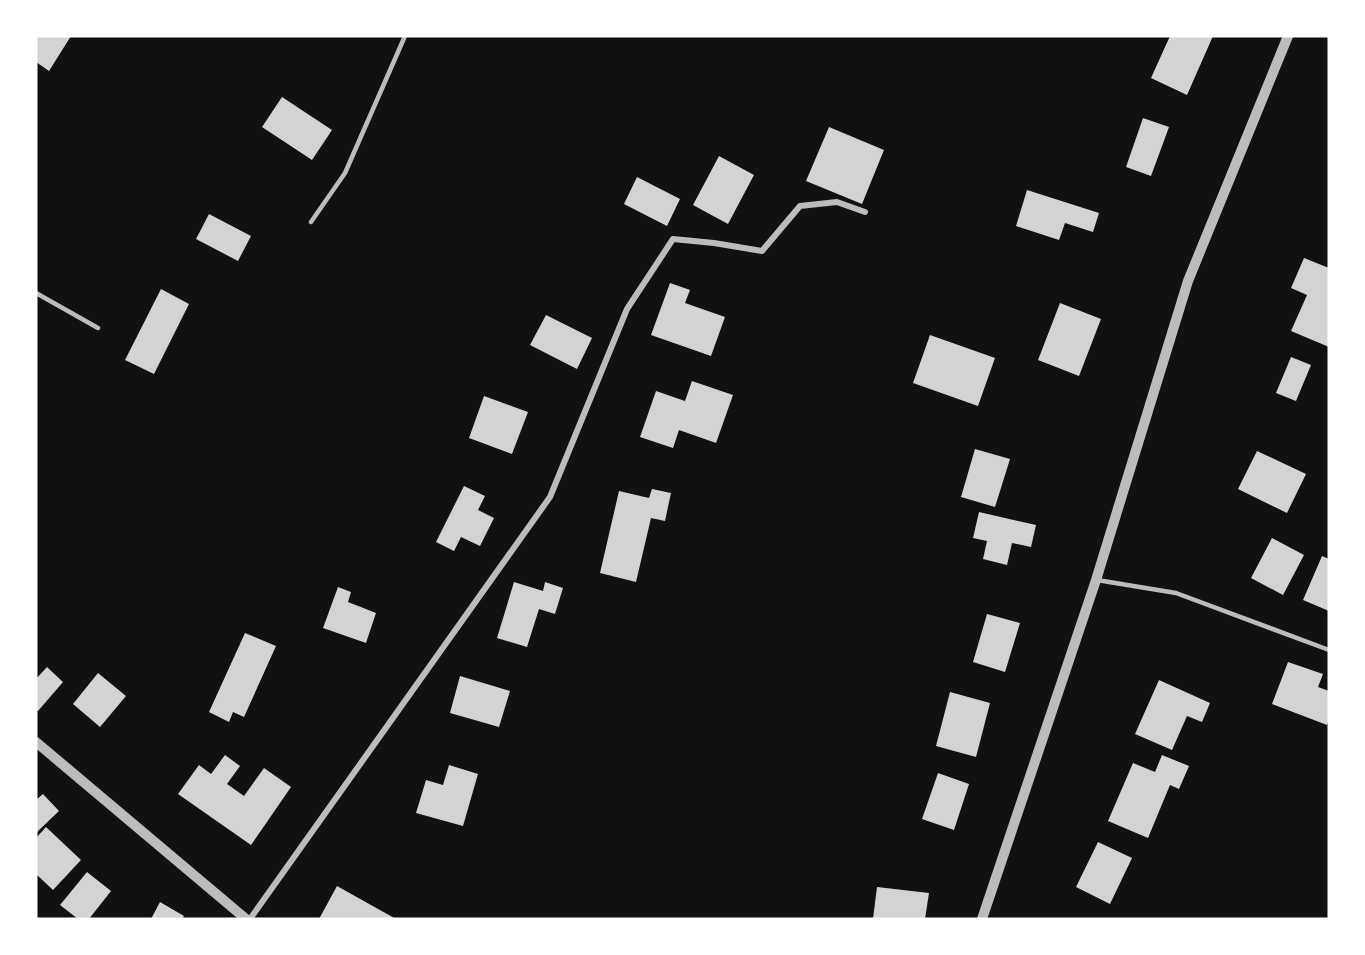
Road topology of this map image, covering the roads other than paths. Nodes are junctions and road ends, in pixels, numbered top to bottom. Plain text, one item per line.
1 (405, 36) edge
2 (1288, 36) edge
3 (865, 212) dead end
4 (311, 222) dead end
5 (36, 293) edge
6 (98, 328) dead end
7 (1096, 580) junction
8 (1329, 650) edge
9 (36, 742) edge
10 (248, 919) edge
11 (982, 919) edge

1 - 4 lane
2 - 7 street
3 - 10 street
5 - 6 lane
7 - 8 lane
7 - 11 street
9 - 10 street

